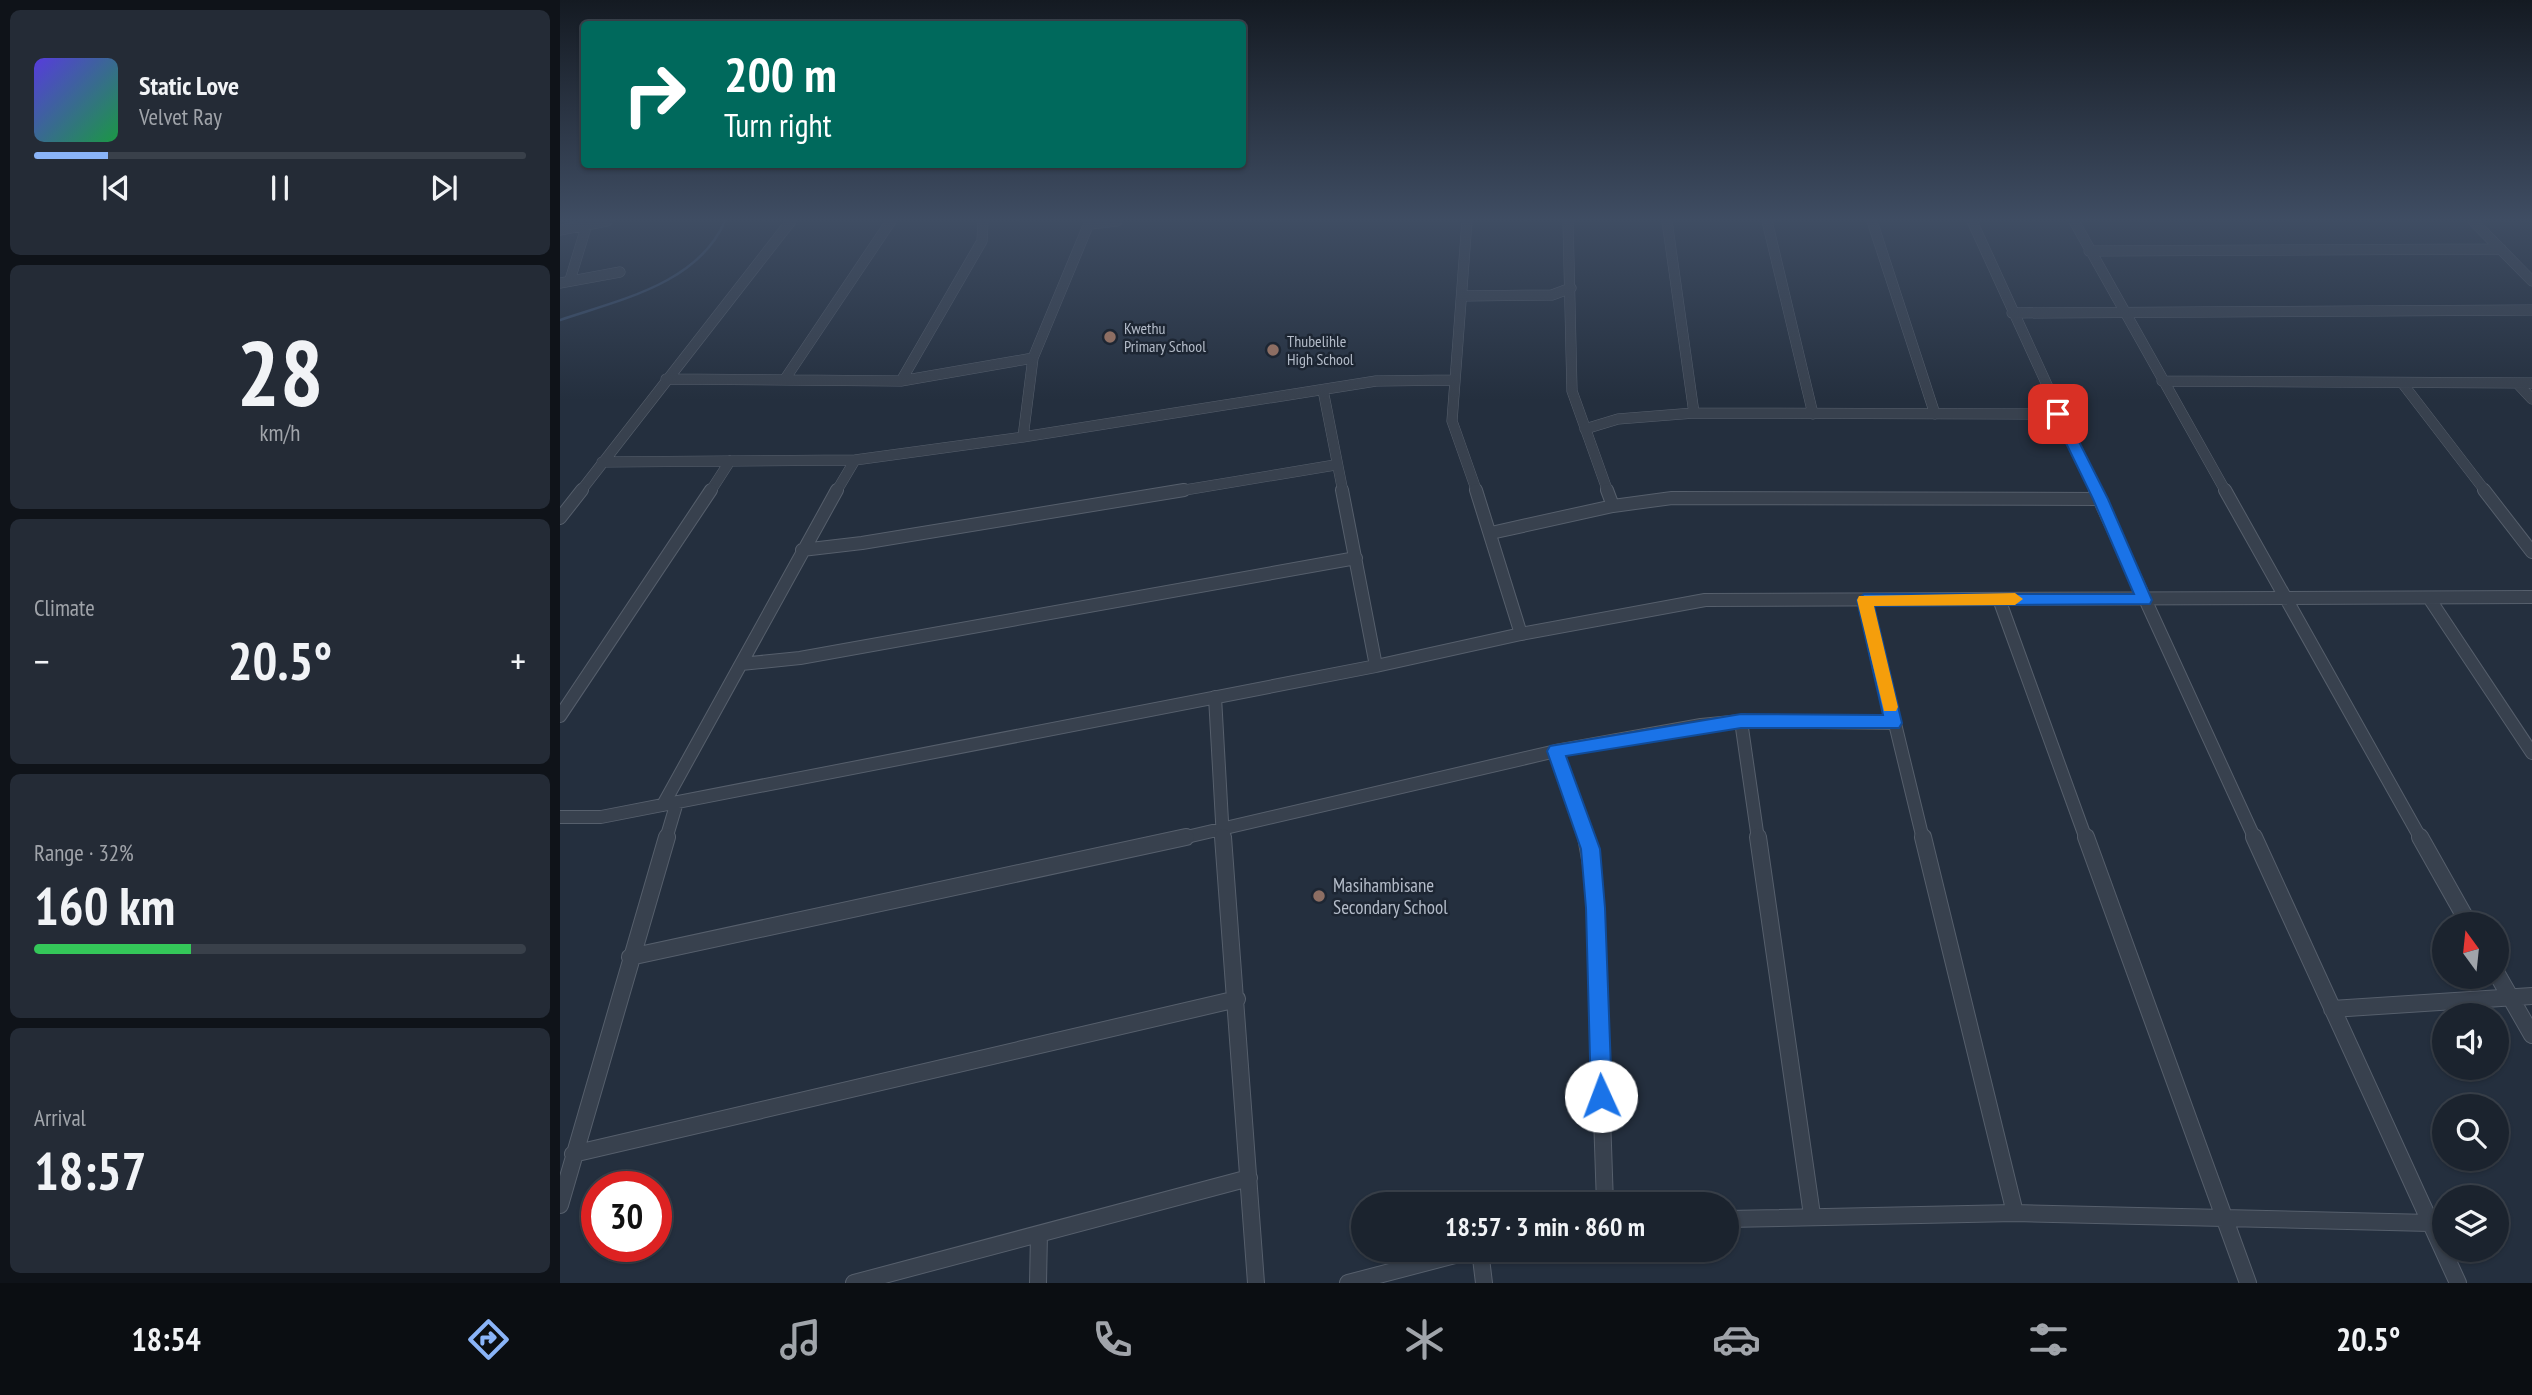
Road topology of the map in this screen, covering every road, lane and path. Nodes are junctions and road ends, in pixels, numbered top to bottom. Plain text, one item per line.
1 (744, 281) edge
2 (851, 281) edge
3 (959, 281) edge
4 (1065, 281) edge
5 (1463, 281) edge
6 (1571, 281) edge
7 (1675, 281) edge
8 (1781, 281) edge
9 (1892, 281) edge
10 (1998, 281) edge
11 (2106, 281) edge
12 (1571, 288) junction
13 (1462, 296) junction
14 (2532, 310) edge
15 (2012, 313) junction
16 (2123, 313) junction
17 (1033, 358) junction
18 (666, 379) junction
19 (785, 379) junction
20 (1454, 380) junction
21 (901, 381) junction
22 (2162, 381) junction
23 (2517, 383) junction
24 (2532, 383) edge
25 (2403, 384) junction
26 (1323, 390) junction
27 (2532, 399) edge
28 (1694, 413) junction
29 (1813, 414) junction
30 (1935, 414) junction
31 (2058, 414) junction
32 (1585, 429) junction
33 (1023, 437) junction
34 (855, 460) junction
35 (730, 461) junction
36 (602, 462) junction
37 (1335, 465) junction
38 (2101, 499) junction
39 (1613, 506) junction
40 (560, 517) edge
41 (1491, 533) junction
42 (802, 550) junction
43 (2532, 552) edge
44 (1356, 558) junction
45 (2532, 597) edge
46 (2286, 598) junction
47 (2429, 598) junction
48 (1999, 599) junction
49 (1864, 600) junction
50 (2144, 600) junction
51 (1521, 634) junction
52 (741, 664) junction
53 (1376, 666) junction
54 (1215, 697) junction
55 (560, 716) edge
56 (1741, 721) junction
57 (1894, 723) junction
58 (1556, 751) junction
59 (2532, 754) edge
60 (670, 803) junction
61 (560, 817) edge
62 (1222, 829) junction
63 (2462, 912) edge
64 (630, 957) junction
65 (2505, 989) edge
66 (2509, 996) junction
67 (2532, 996) edge
68 (1237, 999) junction
69 (2332, 1009) junction
70 (2532, 1035) edge
71 (573, 1154) junction
72 (1249, 1178) junction
73 (1605, 1192) edge
74 (560, 1205) edge
75 (2015, 1213) junction
76 (1811, 1215) junction
77 (2224, 1217) junction
78 (1739, 1218) edge
79 (2430, 1223) junction
80 (1039, 1234) junction
81 (1428, 1262) edge
82 (1481, 1262) edge
83 (854, 1283) edge
84 (1038, 1283) edge
85 (1256, 1283) edge
86 (1348, 1283) edge
87 (1483, 1283) edge
88 (2248, 1283) edge
89 (2458, 1283) edge

1 - 18 street
2 - 19 street
3 - 21 street
4 - 17 street
5 - 13 street
6 - 12 street
7 - 28 street
8 - 29 street
9 - 30 street
10 - 15 street
11 - 16 street
12 - 13 street
12 - 32 street
13 - 20 street
14 - 16 street
15 - 16 street
15 - 31 street
16 - 22 street
17 - 21 street
17 - 33 street
18 - 19 street
18 - 36 street
19 - 21 street
20 - 26 street
20 - 41 street
22 - 25 street
22 - 46 street
23 - 24 street
23 - 25 street
23 - 27 street
25 - 43 street
26 - 33 street
26 - 37 street
28 - 29 street
28 - 32 street
29 - 30 street
30 - 31 street
31 - 38 street
32 - 39 street
33 - 34 street
34 - 35 street
34 - 42 street
35 - 36 street
35 - 55 street
36 - 40 street
37 - 42 street
37 - 44 street
38 - 39 street
38 - 50 street
39 - 41 street
41 - 51 street
42 - 52 street
44 - 52 street
44 - 53 street
45 - 47 street
46 - 47 street
46 - 50 street
46 - 63 street
47 - 59 street
48 - 49 street
48 - 50 street
48 - 77 street
49 - 51 street
49 - 57 street
50 - 69 street
51 - 53 street
52 - 60 street
53 - 54 street
54 - 60 street
54 - 62 street
56 - 57 street
56 - 58 street
56 - 76 street
57 - 75 street
58 - 62 street
58 - 73 street
60 - 61 street
60 - 64 street
62 - 64 street
62 - 68 street
64 - 71 street
65 - 66 street
66 - 67 street
66 - 69 street
66 - 70 street
68 - 71 street
68 - 72 street
69 - 79 street
71 - 74 street
72 - 80 street
72 - 85 street
75 - 76 street
75 - 77 street
76 - 78 street
77 - 79 street
77 - 88 street
79 - 89 street
80 - 83 street
80 - 84 street
81 - 86 street
82 - 87 street

